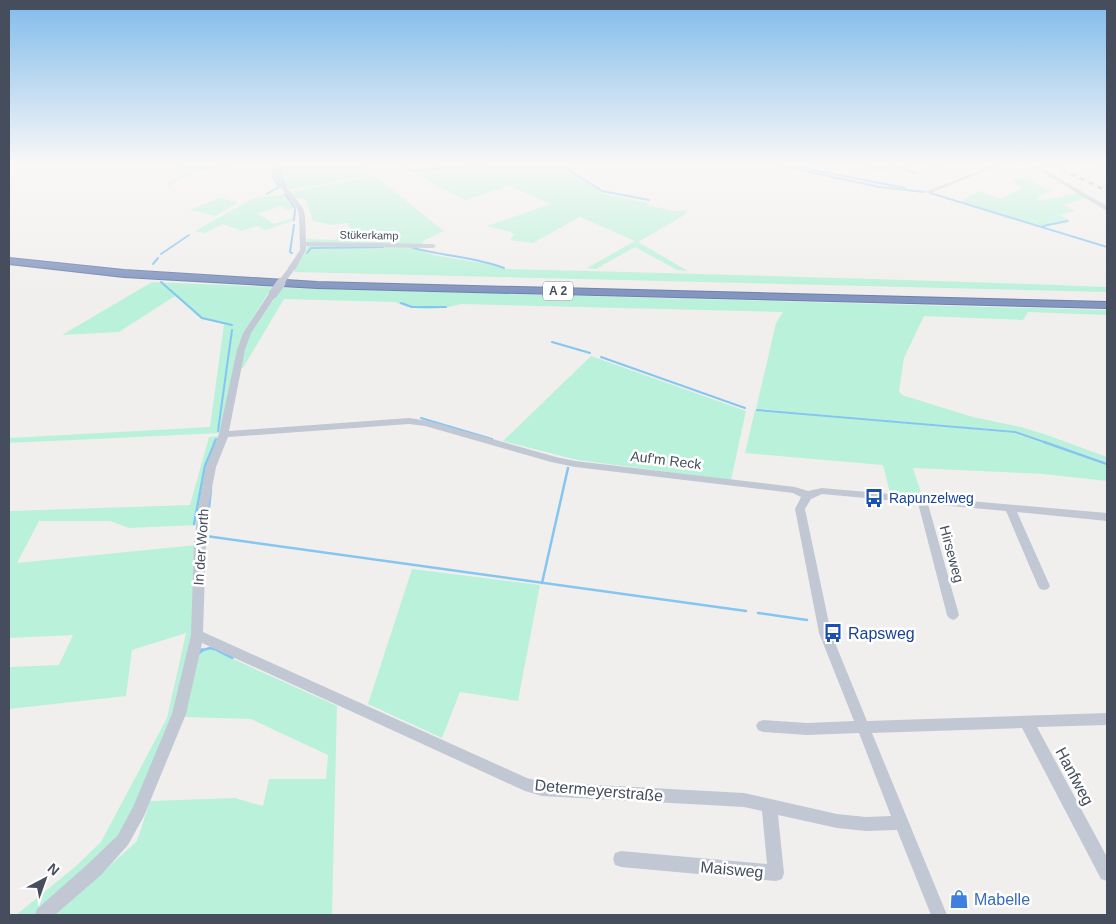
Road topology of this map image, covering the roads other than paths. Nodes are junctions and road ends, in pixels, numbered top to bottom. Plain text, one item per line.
1 (299, 206) edge
2 (304, 244) junction
3 (433, 246) dead end
4 (9, 255) edge
5 (9, 261) edge
6 (1107, 298) edge
7 (1107, 306) edge
8 (224, 434) junction
9 (808, 495) junction
10 (922, 500) junction
11 (1010, 508) junction
12 (1107, 517) edge
13 (1044, 586) dead end
14 (953, 615) dead end
15 (196, 635) junction
16 (1107, 719) edge
17 (1026, 721) junction
18 (763, 726) dead end
19 (863, 727) junction
20 (769, 805) junction
21 (902, 823) junction
22 (621, 859) dead end
23 (1107, 873) edge
24 (43, 915) edge
25 (939, 915) edge

1 - 2 street
2 - 3 street, Stükerkamp
2 - 8 street, In der Worth, bridge
4 - 6 highway, A 2
5 - 7 highway, A 2
8 - 9 street, Auf'm Reck
8 - 15 street, In der Worth
9 - 10 street, Auf'm Reck
9 - 19 street
10 - 11 street, Auf'm Reck
10 - 14 street, Hirseweg
11 - 12 street, Auf'm Reck
11 - 13 street
15 - 20 street, Determeyerstraße
15 - 24 street, In der Worth
16 - 17 street
17 - 19 street
17 - 23 street, Hanfweg
18 - 19 street
19 - 21 street
20 - 21 street, Determeyerstraße
20 - 22 street, Maisweg
21 - 25 street

